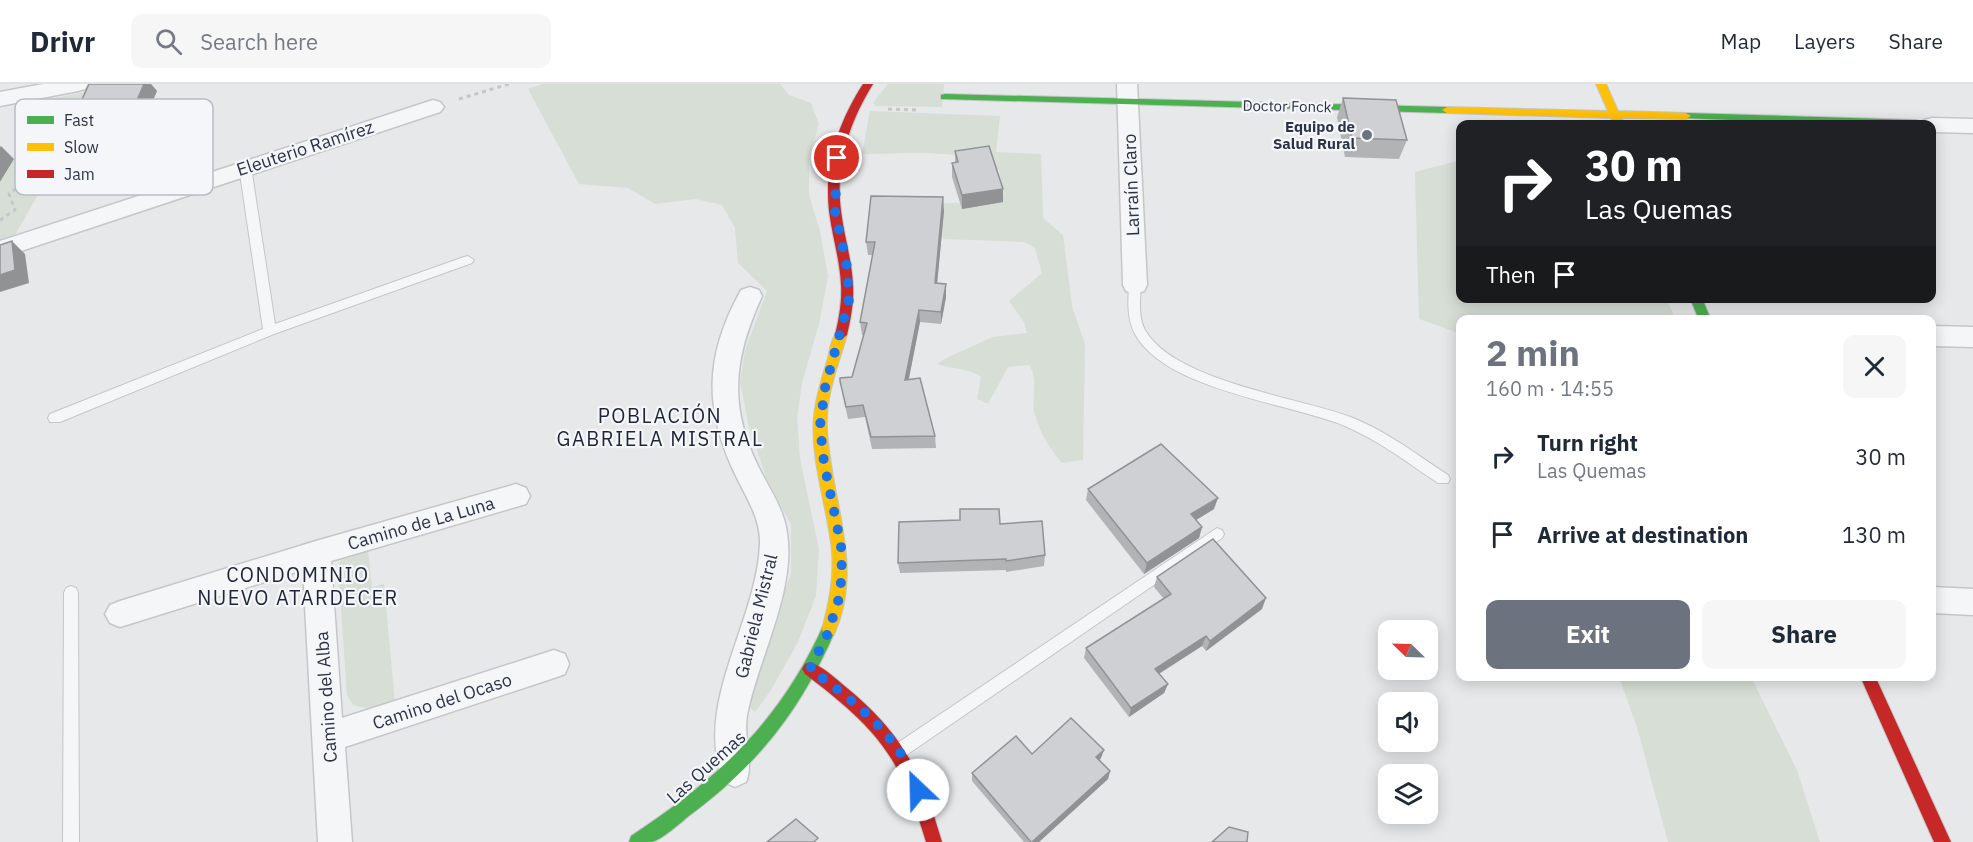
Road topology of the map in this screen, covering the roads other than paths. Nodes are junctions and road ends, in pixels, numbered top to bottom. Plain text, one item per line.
1 (78, 84) edge
2 (868, 84) edge
3 (1601, 84) edge
4 (1127, 93) edge
5 (945, 97) dead end
6 (0, 99) edge
7 (433, 107) road end
8 (1617, 119) edge
9 (1677, 120) edge
10 (1936, 125) edge
11 (1973, 126) edge
12 (245, 167) junction
13 (213, 178) edge
14 (162, 195) edge
15 (0, 250) edge
16 (468, 260) dead end
17 (1135, 285) joint
18 (750, 296) dead end
19 (270, 331) junction
20 (1936, 336) edge
21 (1973, 337) edge
22 (55, 418) dead end
23 (1443, 479) dead end
24 (516, 496) dead end
25 (1217, 534) dead end
26 (316, 553) junction
27 (71, 592) dead end
28 (1936, 600) edge
29 (1973, 602) edge
30 (120, 614) dead end
31 (554, 664) dead end
32 (810, 669) junction
33 (1869, 681) edge
34 (330, 737) junction
35 (899, 751) junction
36 (735, 771) junction
37 (71, 842) edge
38 (335, 842) edge
39 (637, 842) edge
40 (934, 842) edge
41 (1943, 842) edge

1 - 6 street
2 - 32 main road, Las Quemas
3 - 8 main road
4 - 5 main road, Doctor Fonck
4 - 8 main road, Doctor Fonck
4 - 17 street, Larraín Claro
7 - 12 street, Eleuterio Ramírez
8 - 9 main road, Doctor Fonck
10 - 11 street
12 - 13 street, Eleuterio Ramírez
12 - 19 lane
14 - 15 street, Eleuterio Ramírez
16 - 19 lane
17 - 23 lane
18 - 36 street, Gabriela Mistral
19 - 22 lane
20 - 21 street
24 - 26 street, Camino de La Luna
25 - 35 lane
26 - 30 street, Camino de La Luna
26 - 34 street, Camino del Alba
27 - 37 lane
28 - 29 street
31 - 34 street, Camino del Ocaso
32 - 35 main road
32 - 36 main road, Las Quemas
33 - 41 main road
34 - 38 street, Camino del Alba
35 - 40 main road
36 - 39 main road, Las Quemas

